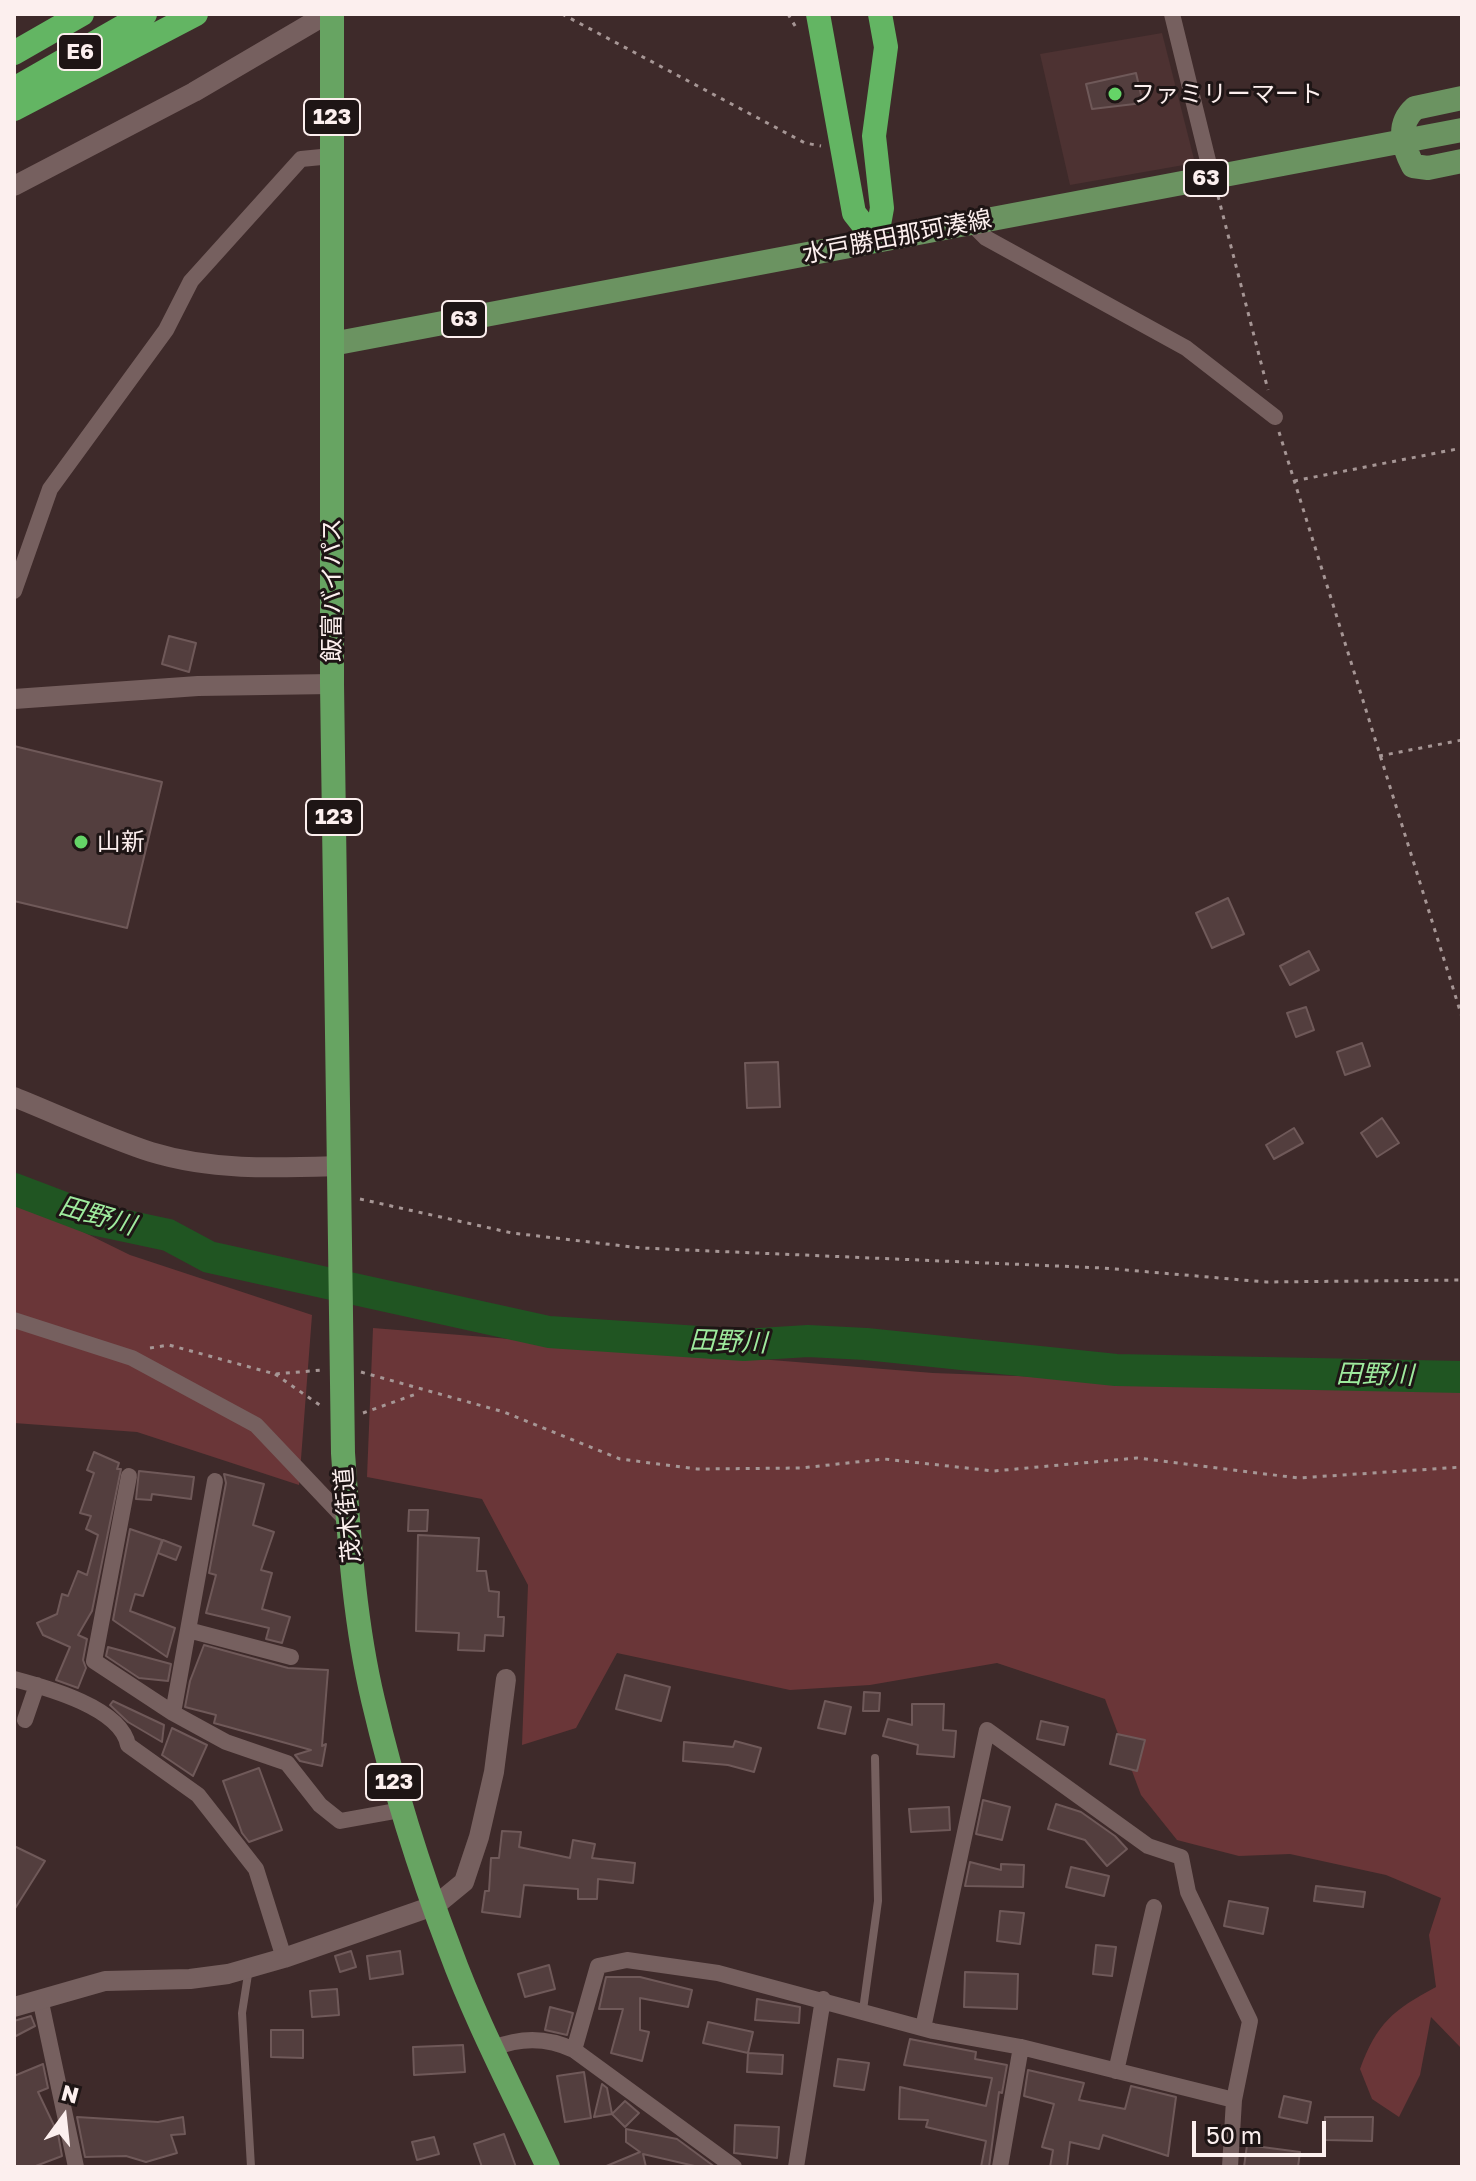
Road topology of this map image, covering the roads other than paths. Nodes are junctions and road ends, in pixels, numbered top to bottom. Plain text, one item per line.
1 (50, 14) edge
2 (82, 14) edge
3 (145, 14) edge
4 (196, 14) edge
5 (329, 14) edge
6 (1172, 14) edge
7 (880, 16) edge
8 (817, 23) edge
9 (14, 35) edge
10 (14, 53) edge
11 (14, 89) edge
12 (1462, 98) edge
13 (14, 109) edge
14 (1462, 130) edge
15 (1403, 141) junction
16 (332, 156) junction
17 (1462, 161) edge
18 (1212, 177) junction
19 (14, 186) edge
20 (971, 223) junction
21 (876, 241) junction
22 (332, 344) junction
23 (1275, 417) road end
24 (14, 591) edge
25 (332, 684) junction
26 (14, 699) edge
27 (14, 1097) edge
28 (340, 1166) junction
29 (14, 1320) edge
30 (129, 1476) dead end
31 (215, 1481) dead end
32 (348, 1522) junction
33 (188, 1630) junction
34 (291, 1657) dead end
35 (14, 1679) edge
36 (506, 1679) dead end
37 (37, 1685) junction
38 (173, 1713) junction
39 (25, 1720) dead end
40 (875, 1758) dead end
41 (401, 1810) junction
42 (436, 1905) junction
43 (1154, 1907) dead end
44 (284, 1958) junction
45 (249, 1968) junction
46 (40, 1998) junction
47 (823, 1999) junction
48 (14, 2007) edge
49 (863, 2010) junction
50 (923, 2028) junction
51 (1021, 2047) junction
52 (494, 2048) junction
53 (574, 2050) junction
54 (1116, 2071) junction
55 (1234, 2100) junction
56 (76, 2167) edge
57 (251, 2167) edge
58 (548, 2167) edge
59 (734, 2167) edge
60 (796, 2167) edge
61 (1000, 2167) edge
62 (1230, 2167) edge

1 - 9 highway
2 - 10 highway, E6
3 - 11 highway, E6
4 - 13 highway
5 - 16 highway, 飯富バイパス / 123
5 - 19 street
6 - 18 street
7 - 21 highway
8 - 21 highway
12 - 15 main road
14 - 15 main road, 水戸勝田那珂湊線 / 63
15 - 17 main road
15 - 18 main road, 水戸勝田那珂湊線 / 63
16 - 22 highway, 飯富バイパス / 123
16 - 24 street
18 - 20 main road, 水戸勝田那珂湊線 / 63
20 - 21 main road, 水戸勝田那珂湊線 / 63
20 - 23 street
21 - 22 main road, 水戸勝田那珂湊線 / 63
22 - 25 highway, 飯富バイパス / 123
25 - 26 street
25 - 28 highway, 飯富バイパス / 123
27 - 28 street
28 - 32 highway, 茂木街道 / 123
29 - 32 street
30 - 38 street
31 - 33 street
32 - 41 highway, 茂木街道 / 123
33 - 34 street
33 - 38 street
35 - 37 street
36 - 42 street
37 - 39 street
37 - 44 street
38 - 41 street
40 - 49 lane
41 - 42 highway, 茂木街道 / 123
42 - 44 street
42 - 52 highway, 茂木街道 / 123
43 - 54 street
44 - 45 street
45 - 46 street
45 - 57 lane
46 - 48 street
46 - 56 street
47 - 49 street
47 - 53 street
47 - 60 street
49 - 50 street
50 - 51 street
50 - 55 street
51 - 54 street
51 - 61 street
52 - 53 street
52 - 58 highway, 茂木街道 / 123
53 - 59 street
54 - 55 street
55 - 62 street

